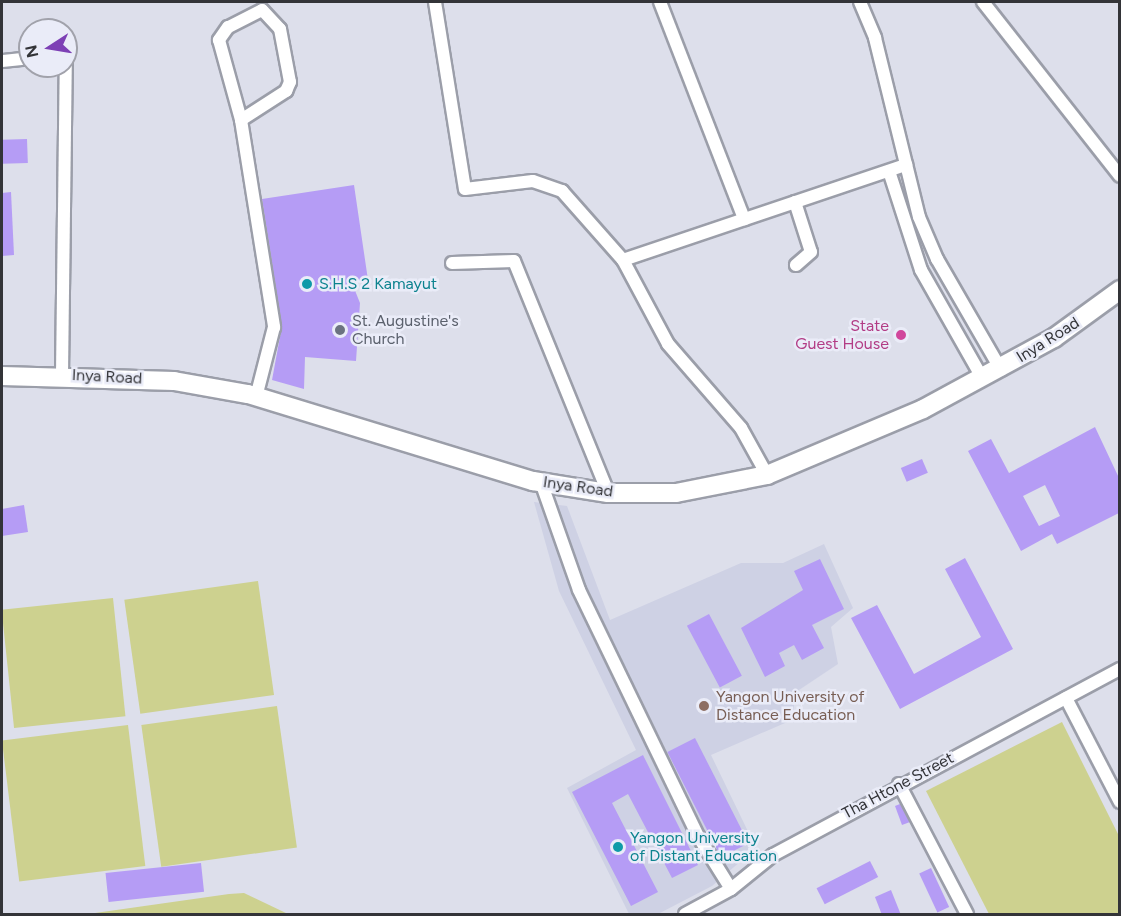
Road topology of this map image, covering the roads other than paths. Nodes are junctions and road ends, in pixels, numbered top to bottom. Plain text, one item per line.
1 (435, 2) edge
2 (660, 2) edge
3 (860, 2) edge
4 (983, 2) edge
5 (18, 59) edge
6 (2, 61) edge
7 (66, 78) edge
8 (241, 120) junction
9 (906, 165) junction
10 (889, 171) junction
11 (1119, 176) edge
12 (795, 202) junction
13 (744, 219) junction
14 (623, 260) junction
15 (452, 263) dead end
16 (796, 265) dead end
17 (1119, 290) edge
18 (1001, 370) junction
19 (62, 374) junction
20 (2, 376) edge
21 (983, 379) junction
22 (256, 397) junction
23 (767, 475) junction
24 (541, 482) junction
25 (608, 493) junction
26 (1119, 669) edge
27 (1066, 698) junction
28 (898, 784) junction
29 (1119, 802) edge
30 (731, 889) junction
31 (685, 915) edge
32 (967, 915) edge

1 - 14 street
2 - 13 street
3 - 9 street
4 - 11 street
5 - 6 street
7 - 19 street
8 - 8 street
8 - 22 street
9 - 10 street
9 - 18 street
10 - 12 street
10 - 21 street
12 - 13 street
12 - 16 street
13 - 14 street
14 - 23 street
15 - 25 street
17 - 18 main road, Inya Road
18 - 21 main road, Inya Road
19 - 20 main road, Inya Road
19 - 22 main road, Inya Road
21 - 23 main road, Inya Road
22 - 24 main road, Inya Road
23 - 25 main road, Inya Road
24 - 25 main road, Inya Road
24 - 30 street
26 - 27 street, Tha Htone Street
27 - 28 street, Tha Htone Street
27 - 29 street
28 - 30 street, Tha Htone Street
28 - 32 street
30 - 31 street, Tha Htone Street

